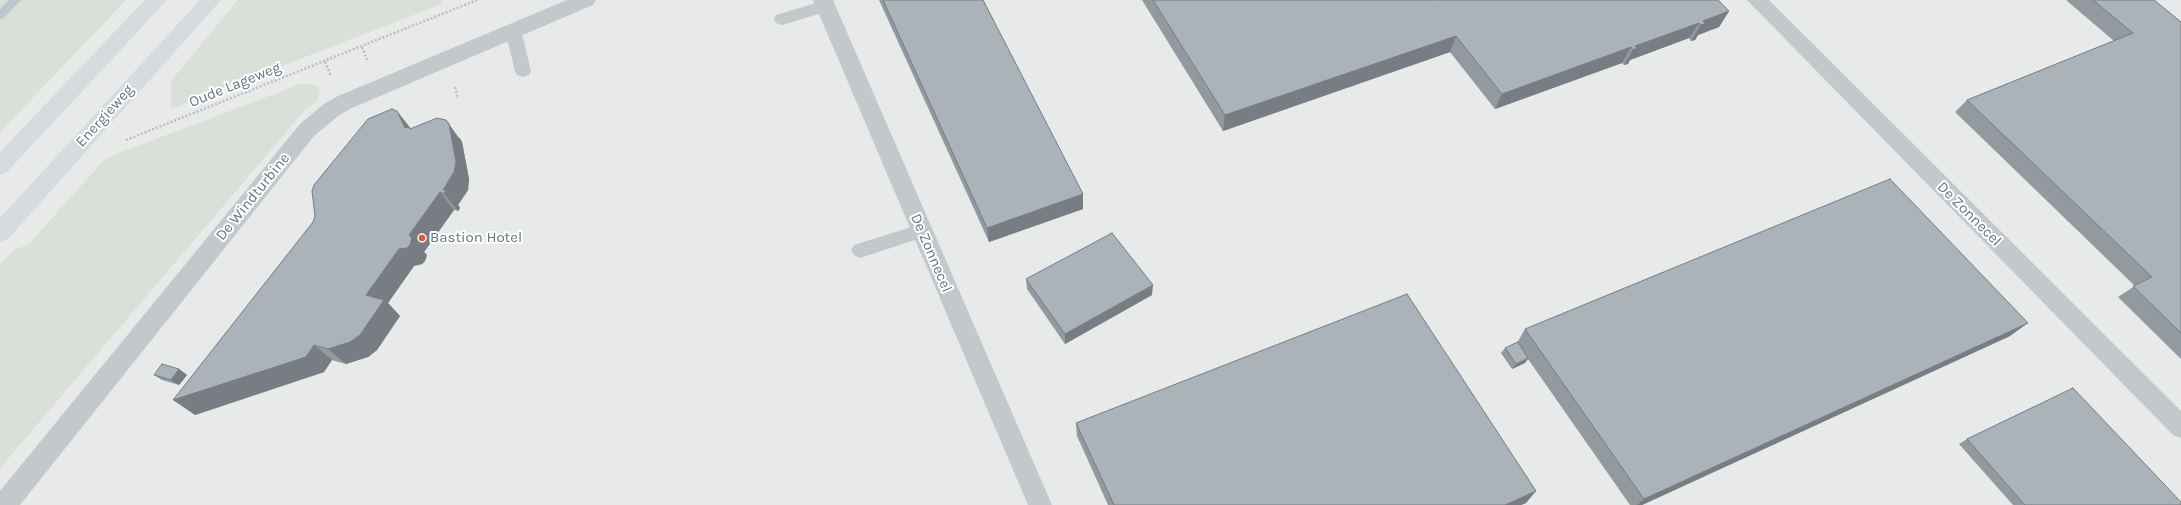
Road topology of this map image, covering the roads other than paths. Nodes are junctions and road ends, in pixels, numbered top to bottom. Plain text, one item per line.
1 (157, 0) edge
2 (211, 0) edge
3 (586, 0) edge
4 (1757, 0) edge
5 (824, 3) edge
6 (782, 19) dead end
7 (513, 30) junction
8 (523, 71) dead end
9 (0, 166) edge
10 (921, 231) junction
11 (0, 232) edge
12 (860, 250) dead end
13 (2181, 427) edge
14 (4, 505) edge
15 (1040, 505) edge

1 - 9 main road
2 - 11 main road, Energieweg
3 - 7 street, De Windturbine
4 - 13 street, De Zonnecel
5 - 6 lane
5 - 10 street, De Zonnecel
7 - 8 lane
7 - 14 street, De Windturbine
10 - 12 lane
10 - 15 street, De Zonnecel

